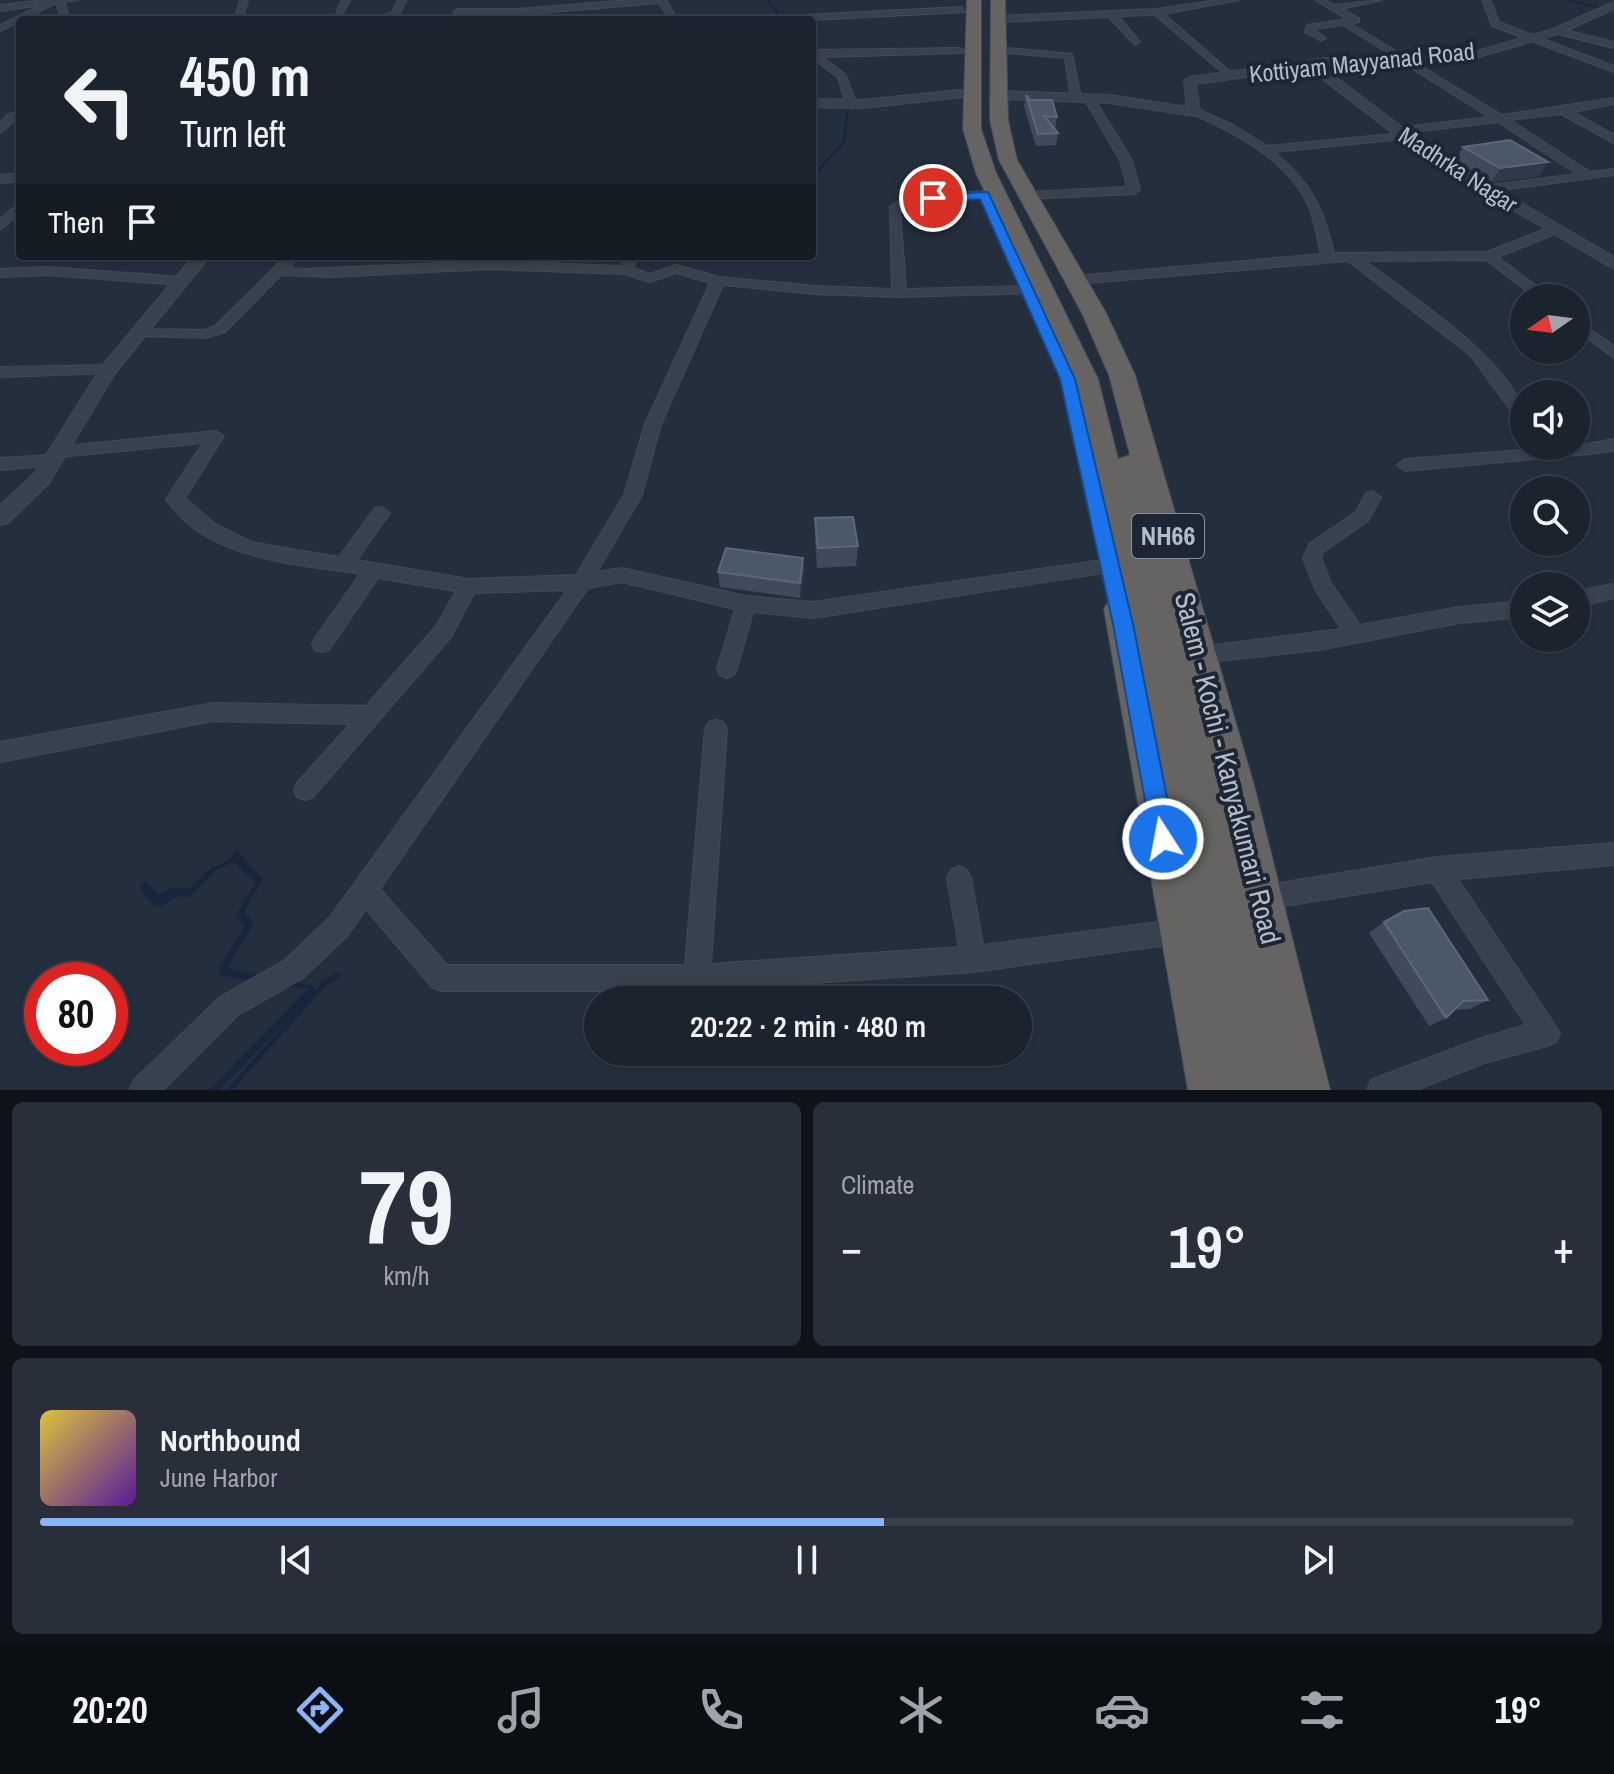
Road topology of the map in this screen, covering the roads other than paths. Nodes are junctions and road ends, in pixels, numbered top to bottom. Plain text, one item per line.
1 (73, 0) edge
2 (402, 0) edge
3 (464, 0) edge
4 (662, 0) edge
5 (1235, 0) edge
6 (1319, 0) edge
7 (1378, 0) edge
8 (1486, 0) edge
9 (37, 1) edge
10 (57, 1) edge
11 (981, 5) edge
12 (1335, 7) junction
13 (0, 8) edge
14 (1612, 9) edge
15 (1157, 12) junction
16 (1111, 14) junction
17 (25, 16) edge
18 (390, 16) edge
19 (456, 16) edge
20 (783, 16) edge
21 (1345, 22) junction
22 (1557, 31) junction
23 (1614, 35) edge
24 (1321, 38) dead end
25 (1534, 38) junction
26 (1135, 42) dead end
27 (1609, 43) edge
28 (998, 50) junction
29 (960, 51) junction
30 (816, 54) edge
31 (816, 57) edge
32 (1409, 62) junction
33 (1311, 65) junction
34 (1614, 69) edge
35 (1230, 76) junction
36 (959, 94) junction
37 (999, 95) junction
38 (1082, 97) junction
39 (1614, 101) edge
40 (816, 103) edge
41 (851, 104) junction
42 (1563, 111) junction
43 (1196, 112) junction
44 (16, 115) edge
45 (1498, 118) junction
46 (0, 130) edge
47 (1399, 134) junction
48 (1614, 140) edge
49 (1267, 149) junction
50 (1614, 172) edge
51 (1589, 176) junction
52 (1483, 190) junction
53 (984, 195) junction
54 (1028, 196) junction
55 (16, 210) edge
56 (0, 226) edge
57 (1554, 230) junction
58 (1489, 256) junction
59 (1328, 257) junction
60 (1353, 258) junction
61 (199, 260) edge
62 (288, 260) edge
63 (631, 260) edge
64 (492, 261) edge
65 (1614, 264) edge
66 (625, 270) junction
67 (276, 271) junction
68 (0, 273) edge
69 (1075, 280) junction
70 (181, 281) junction
71 (718, 281) junction
72 (1526, 284) edge
73 (1029, 290) junction
74 (899, 293) junction
75 (139, 332) junction
76 (1590, 334) edge
77 (1614, 353) edge
78 (108, 370) junction
79 (0, 372) edge
80 (1510, 398) edge
81 (1614, 445) edge
82 (1590, 447) edge
83 (1510, 454) edge
84 (56, 456) junction
85 (0, 464) edge
86 (1405, 465) dead end
87 (1372, 497) dead end
88 (381, 513) dead end
89 (0, 517) edge
90 (343, 565) junction
91 (1110, 566) junction
92 (372, 571) junction
93 (580, 582) junction
94 (468, 586) junction
95 (1614, 591) edge
96 (1590, 596) edge
97 (746, 604) junction
98 (1510, 610) edge
99 (1355, 634) junction
100 (322, 644) dead end
101 (1200, 655) junction
102 (727, 669) dead end
103 (372, 715) junction
104 (716, 729) dead end
105 (0, 752) edge
106 (305, 790) dead end
107 (1614, 854) edge
108 (1437, 869) junction
109 (959, 878) dead end
110 (365, 890) junction
111 (1261, 898) junction
112 (1181, 931) junction
113 (973, 959) junction
114 (697, 978) junction
115 (144, 1090) edge
116 (1211, 1090) edge
117 (1242, 1090) edge
118 (1281, 1090) edge
119 (1307, 1090) edge
120 (1381, 1090) edge

1 - 10 street
2 - 18 street
3 - 19 street
4 - 19 street
5 - 15 street
6 - 12 street
7 - 12 street
8 - 25 street
9 - 10 street
9 - 13 street
10 - 17 street
11 - 16 street
11 - 20 street
11 - 28 highway, Salem - Kochi - Kanyakumari Road / NH66
11 - 29 highway, NH66
11 - 117 highway
11 - 118 highway
12 - 21 street
14 - 22 street, Kottiyam Mayyanad Road
15 - 16 street
15 - 35 street
16 - 26 street
21 - 24 street
21 - 32 street
22 - 25 street, Kottiyam Mayyanad Road
22 - 27 street
23 - 27 street
25 - 32 street, Kottiyam Mayyanad Road
25 - 34 street
28 - 37 highway, Salem - Kochi - Kanyakumari Road / NH66
28 - 38 street
29 - 30 street
29 - 36 highway, NH66
31 - 41 street
32 - 33 street, Kottiyam Mayyanad Road
32 - 45 street
33 - 35 street, Kottiyam Mayyanad Road
33 - 47 street, Madhrka Nagar
35 - 43 street, Kottiyam Mayyanad Road
36 - 41 street
36 - 53 highway, NH66
37 - 38 street
37 - 54 highway, Salem - Kochi - Kanyakumari Road / NH66
38 - 43 street
38 - 54 street
39 - 42 street
40 - 41 street
42 - 45 street
42 - 48 street
43 - 49 street
44 - 46 street
45 - 47 street
45 - 51 street
47 - 49 street
47 - 52 street, Madhrka Nagar
49 - 59 street
50 - 51 street
51 - 52 street
52 - 57 street, Madhrka Nagar
53 - 73 highway, NH66
53 - 74 street
54 - 69 highway, Salem - Kochi - Kanyakumari Road / NH66
55 - 56 street
57 - 58 street
57 - 65 street, Madhrka Nagar
58 - 60 street
58 - 72 street
59 - 60 street
59 - 69 street
60 - 80 street
61 - 70 street
62 - 67 street
63 - 66 street
64 - 66 street
64 - 67 street
66 - 71 street
67 - 75 street
68 - 70 street
69 - 101 highway, Salem - Kochi - Kanyakumari Road / NH66
70 - 75 street
71 - 74 street
71 - 93 street
73 - 74 street
73 - 91 highway, NH66
75 - 78 street
76 - 77 street
78 - 79 street
78 - 84 street
81 - 82 street
83 - 86 street
84 - 85 street
84 - 89 street
84 - 90 street
87 - 99 street
88 - 90 street
90 - 92 street
91 - 97 street
91 - 112 highway, NH66
92 - 94 street
92 - 100 street
93 - 94 street
93 - 97 street
93 - 110 street
94 - 103 street
95 - 96 street
97 - 102 street
98 - 99 street
99 - 101 street
101 - 111 highway, Salem - Kochi - Kanyakumari Road / NH66
103 - 105 street
103 - 106 street
104 - 114 street
107 - 108 street
108 - 111 street
108 - 120 street
109 - 113 street
110 - 114 street
110 - 115 street
111 - 119 highway, Salem - Kochi - Kanyakumari Road / NH66
112 - 113 street
112 - 116 highway, NH66
113 - 114 street

